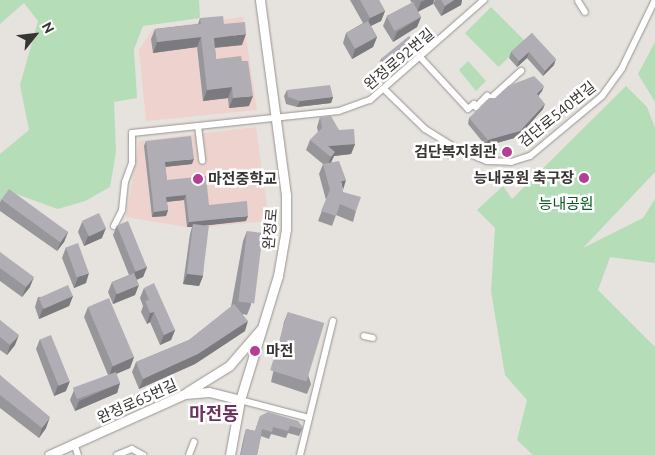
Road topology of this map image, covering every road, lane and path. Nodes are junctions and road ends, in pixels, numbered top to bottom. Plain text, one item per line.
1 (260, 0) edge
2 (484, 0) edge
3 (655, 0) edge
4 (578, 1) edge
5 (585, 12) dead end
6 (421, 58) junction
7 (521, 71) dead end
8 (385, 90) junction
9 (276, 118) junction
10 (198, 126) junction
11 (202, 161) dead end
12 (114, 226) dead end
13 (333, 321) dead end
14 (263, 325) junction
15 (364, 336) dead end
16 (373, 338) dead end
17 (185, 394) junction
18 (240, 400) junction
19 (309, 418) junction
20 (194, 442) dead end
21 (74, 444) junction
22 (49, 455) edge
23 (78, 455) edge
24 (118, 455) edge
25 (143, 455) edge
26 (189, 455) edge
27 (230, 455) edge
28 (300, 455) edge

1 - 9 main road, 완정로
2 - 6 street, 완정로92번길
3 - 8 street, 검단로540번길
4 - 5 street
6 - 7 street
6 - 8 street, 완정로92번길
8 - 9 street, 완정로92번길
9 - 10 street, 완정로92번길
9 - 14 main road, 완정로
10 - 11 street
10 - 12 street, 완정로92번길
13 - 19 street
14 - 17 main road
14 - 18 main road, 완정로
15 - 16 street
17 - 18 main road, 완정로65번길
17 - 21 main road, 완정로65번길
18 - 19 street
18 - 27 main road, 완정로
19 - 28 street
20 - 26 street
21 - 22 main road, 완정로65번길
21 - 23 street
24 - 25 street

